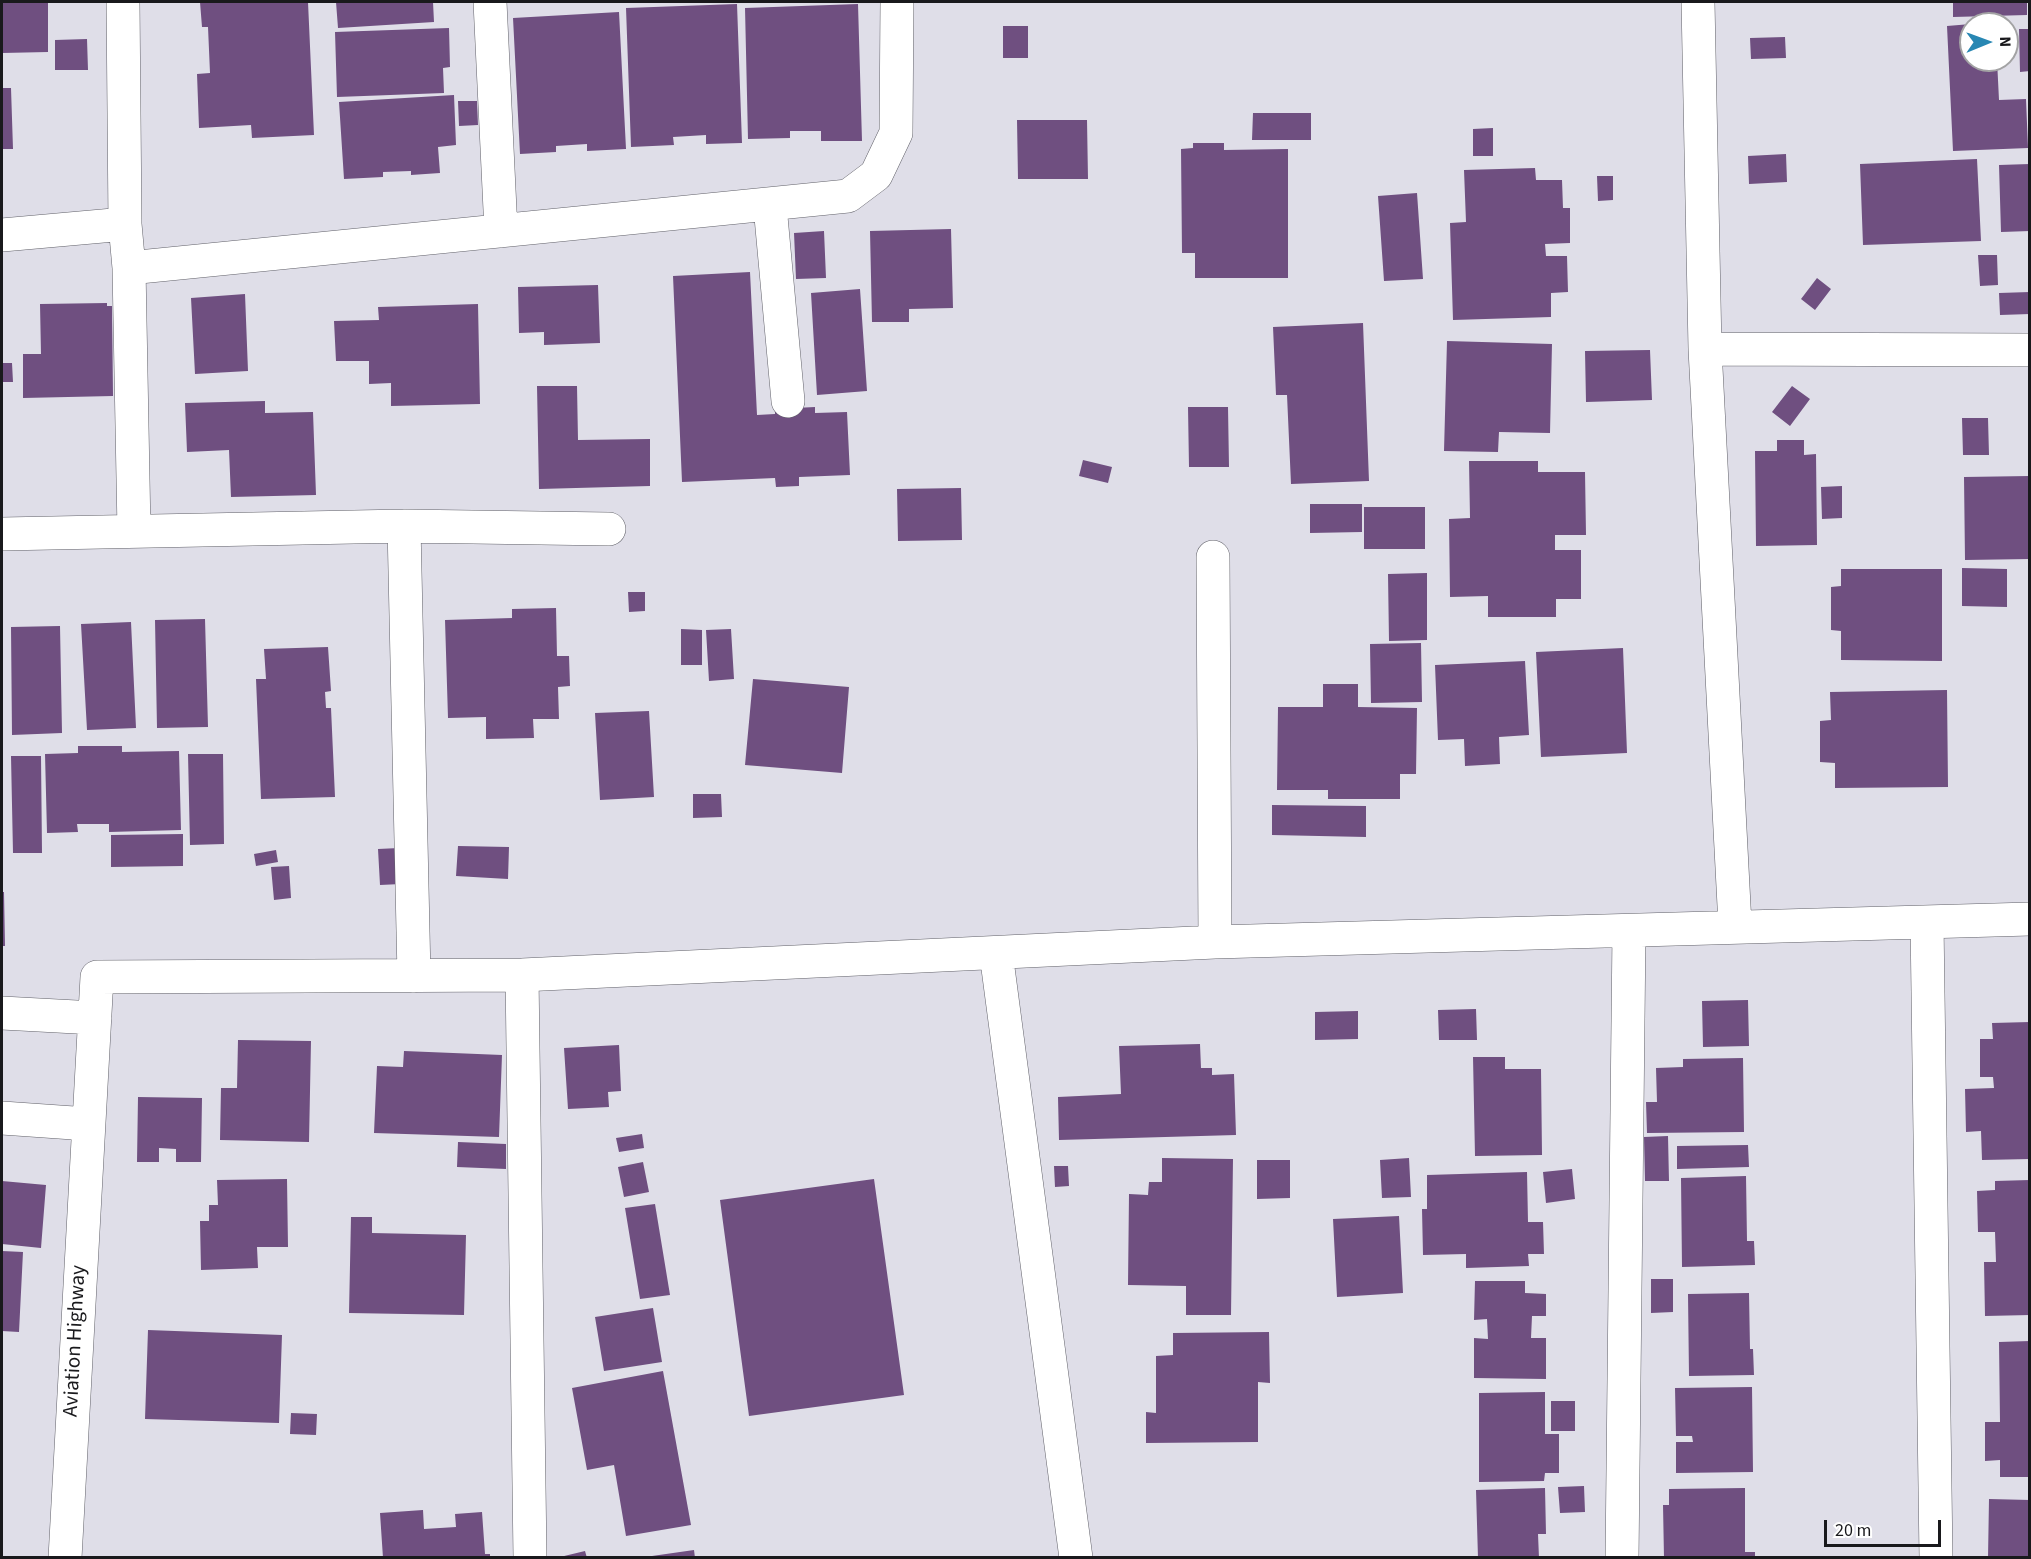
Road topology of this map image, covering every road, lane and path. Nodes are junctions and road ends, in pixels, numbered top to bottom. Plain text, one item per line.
1 (123, 2) edge
2 (490, 2) edge
3 (897, 2) edge
4 (1698, 2) edge
5 (770, 206) junction
6 (125, 224) junction
7 (501, 231) junction
8 (2, 235) edge
9 (129, 268) junction
10 (1705, 349) junction
11 (2030, 350) edge
12 (788, 401) dead end
13 (404, 526) junction
14 (609, 529) dead end
15 (134, 531) junction
16 (2, 534) edge
17 (1213, 556) dead end
18 (2030, 919) edge
19 (1927, 922) junction
20 (1735, 925) junction
21 (1629, 932) junction
22 (1215, 942) junction
23 (996, 953) junction
24 (522, 975) junction
25 (414, 976) junction
26 (2, 1012) edge
27 (95, 1018) junction
28 (2, 1118) edge
29 (88, 1124) junction
30 (65, 1557) edge
31 (530, 1557) edge
32 (1076, 1557) edge
33 (1622, 1557) edge
34 (1936, 1557) edge

1 - 6 street
2 - 7 street
3 - 5 street
4 - 10 street
5 - 7 street
5 - 12 street
6 - 8 street
6 - 9 street
7 - 9 street
9 - 15 street
10 - 11 street
10 - 20 street
13 - 14 street
13 - 15 street
13 - 25 street
15 - 16 street
17 - 22 street
18 - 19 street
19 - 20 street
19 - 34 street
20 - 21 street
21 - 22 street
21 - 33 street
22 - 23 street
23 - 24 street
23 - 32 street
24 - 25 street
24 - 31 street
25 - 27 street, Aviation Highway
26 - 27 street
27 - 29 street, Aviation Highway
28 - 29 street
29 - 30 street, Aviation Highway

